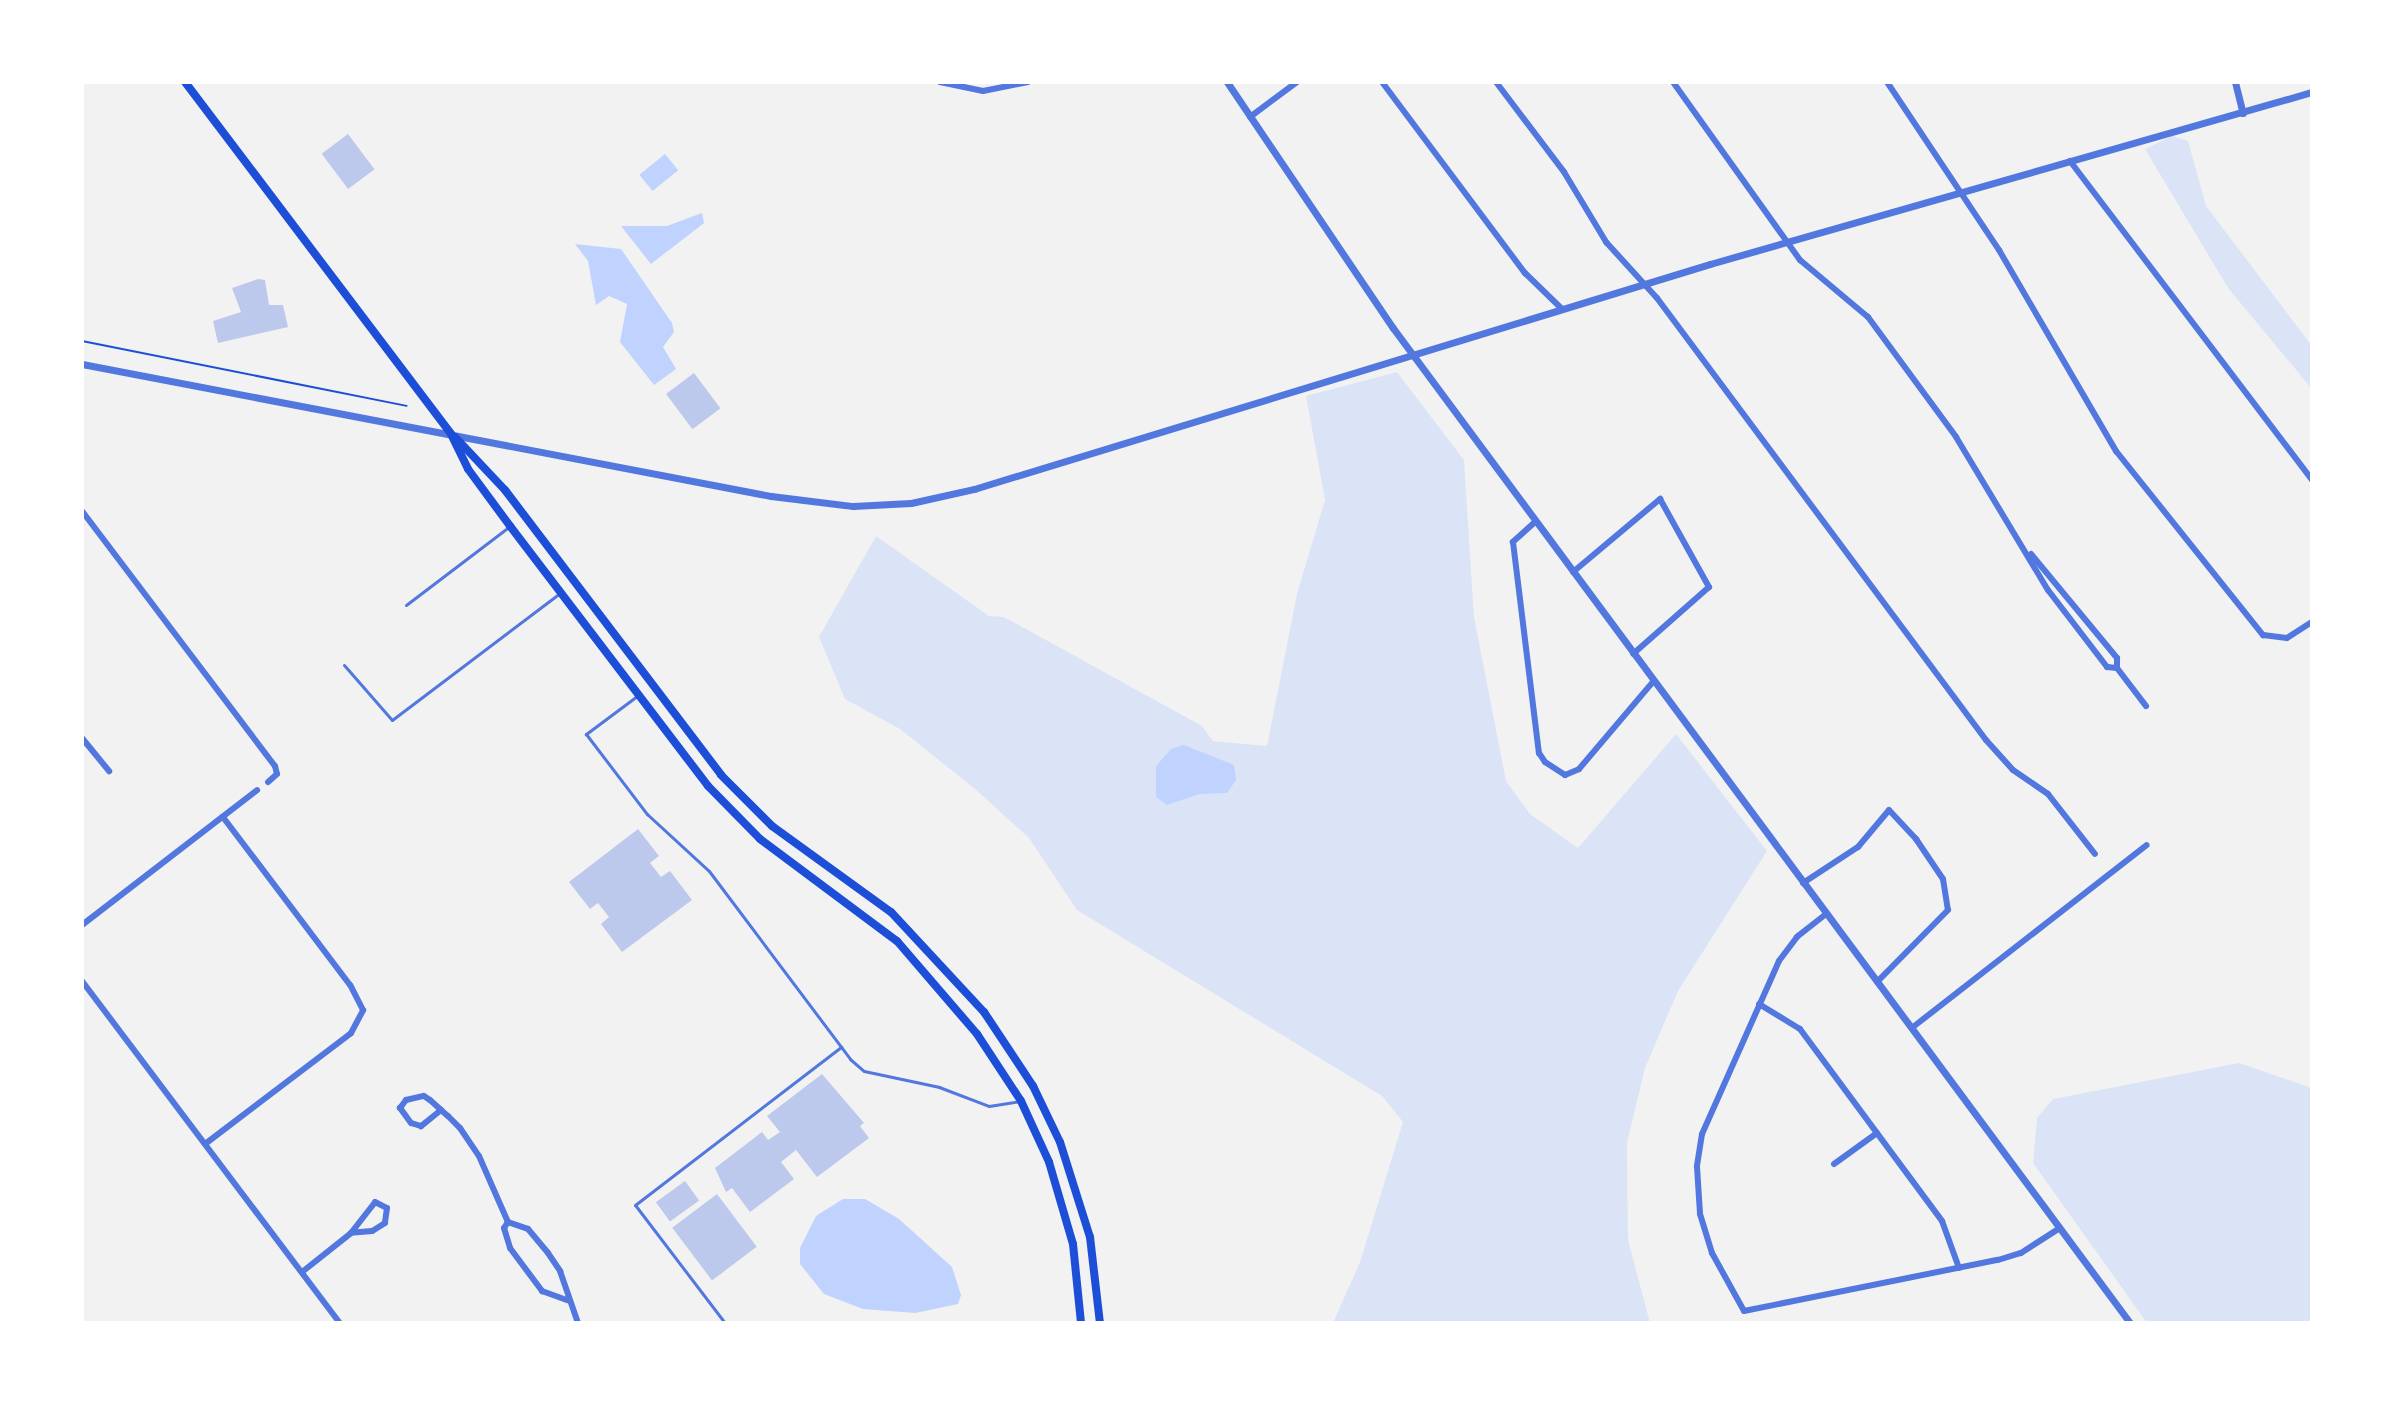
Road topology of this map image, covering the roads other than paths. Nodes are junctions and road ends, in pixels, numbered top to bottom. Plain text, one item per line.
1 (185, 82) edge
2 (940, 82) edge
3 (1028, 82) edge
4 (1227, 82) edge
5 (1297, 82) edge
6 (1382, 82) edge
7 (1496, 82) edge
8 (1673, 82) edge
9 (1887, 82) edge
10 (2235, 82) edge
11 (2312, 92) edge
12 (2243, 113) junction
13 (1250, 117) junction
14 (2070, 161) junction
15 (1961, 193) junction
16 (1791, 242) junction
17 (1644, 284) junction
18 (1562, 309) junction
19 (1412, 355) junction
20 (82, 364) edge
21 (451, 434) junction
22 (2312, 480) edge
23 (82, 511) edge
24 (1535, 522) junction
25 (510, 526) junction
26 (2023, 546) junction
27 (563, 566) junction
28 (1573, 572) junction
29 (548, 577) junction
30 (575, 582) junction
31 (560, 593) junction
32 (406, 605) dead end
33 (2312, 622) edge
34 (1632, 655) junction
35 (344, 665) dead end
36 (2117, 668) junction
37 (1652, 683) junction
38 (655, 688) junction
39 (641, 699) junction
40 (2146, 706) dead end
41 (82, 738) edge
42 (109, 771) dead end
43 (268, 782) dead end
44 (257, 790) dead end
45 (223, 817) junction
46 (772, 826) junction
47 (760, 839) junction
48 (2147, 845) dead end
49 (2095, 854) dead end
50 (1803, 883) junction
51 (1826, 914) junction
52 (82, 925) edge
53 (940, 960) junction
54 (927, 973) junction
55 (82, 981) edge
56 (1877, 982) junction
57 (1759, 1004) junction
58 (1913, 1027) junction
59 (841, 1047) junction
60 (1037, 1092) junction
61 (1021, 1101) junction
62 (441, 1110) junction
63 (1877, 1133) junction
64 (205, 1144) junction
65 (1834, 1164) dead end
66 (508, 1222) junction
67 (2060, 1228) junction
68 (351, 1233) junction
69 (1091, 1242) junction
70 (1073, 1244) junction
71 (1959, 1268) junction
72 (302, 1272) junction
73 (567, 1300) junction
74 (340, 1323) edge
75 (578, 1323) edge
76 (725, 1323) edge
77 (1081, 1323) edge
78 (1100, 1323) edge
79 (2130, 1323) edge

1 - 21 main road
2 - 3 street
4 - 13 street
5 - 13 street
6 - 18 street
7 - 17 street
8 - 16 street
9 - 15 street
10 - 12 street
11 - 12 street
12 - 14 street
13 - 19 street
14 - 15 street
14 - 22 street
15 - 16 street
15 - 33 street
16 - 17 street
16 - 26 street
17 - 18 street
17 - 49 street
18 - 19 street
19 - 21 street
19 - 24 street
20 - 21 street
21 - 25 main road
21 - 27 main road
23 - 43 street
24 - 28 street
24 - 37 street
25 - 29 main road
25 - 32 lane
26 - 36 street
26 - 36 street
27 - 29 main road
27 - 30 main road
28 - 34 street
28 - 34 street
29 - 31 main road
30 - 31 main road
30 - 38 main road
31 - 35 lane
31 - 39 main road
34 - 37 street
36 - 40 street
37 - 50 street
38 - 39 main road
38 - 46 main road
39 - 47 main road
39 - 59 lane
41 - 42 street
44 - 45 street
45 - 52 street
45 - 64 street
46 - 47 main road
46 - 53 main road
47 - 54 main road
48 - 58 street
50 - 51 street
50 - 56 street
51 - 56 street
51 - 57 street
53 - 54 main road
53 - 60 main road
54 - 61 main road
55 - 64 street
56 - 58 street
57 - 63 street
57 - 71 street
58 - 67 street
59 - 61 lane
59 - 76 lane
60 - 61 main road
60 - 69 main road
61 - 70 main road
62 - 62 street
62 - 66 street
63 - 65 street
63 - 71 street
64 - 72 street
66 - 73 street
66 - 73 street
67 - 71 street
67 - 79 street
68 - 68 street
68 - 72 street
69 - 70 main road
69 - 78 main road
70 - 77 main road
72 - 74 street
73 - 75 street

